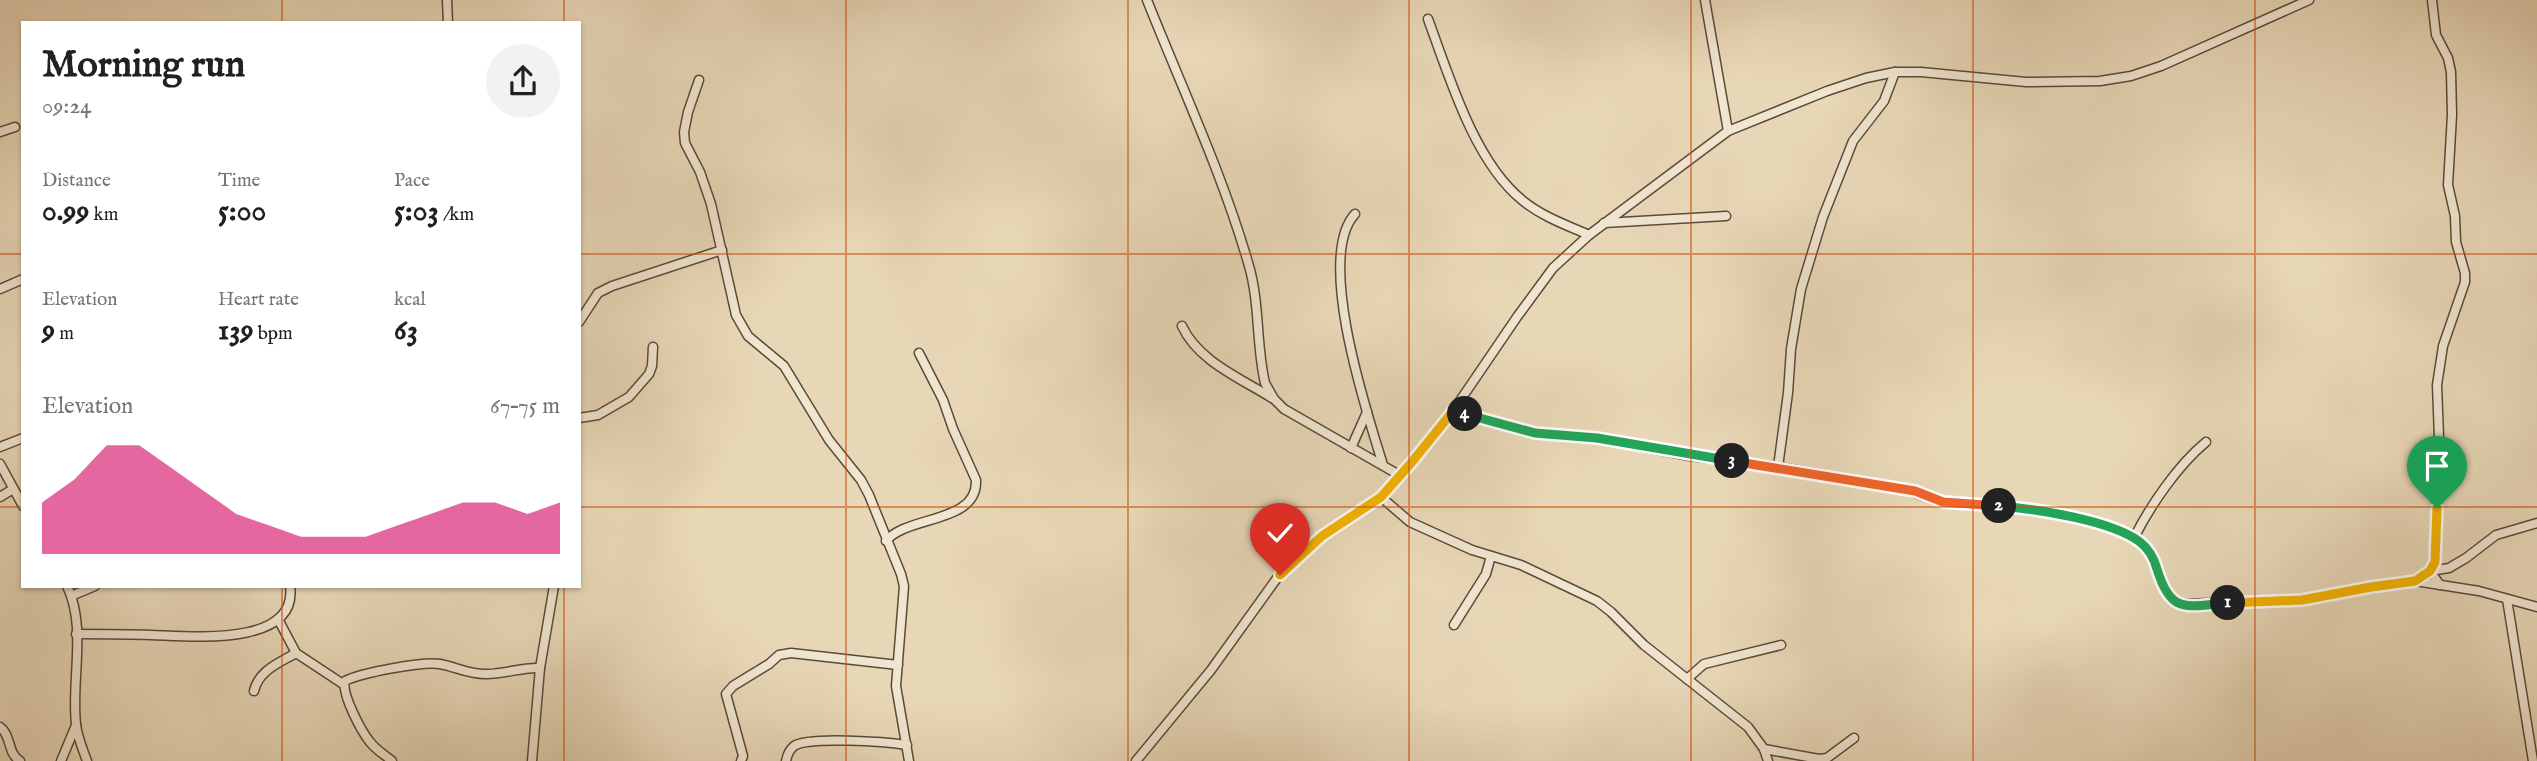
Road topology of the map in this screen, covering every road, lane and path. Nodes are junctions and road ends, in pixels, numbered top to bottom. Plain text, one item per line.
1 (447, 0) edge
2 (1147, 0) edge
3 (1705, 0) edge
4 (2309, 0) edge
5 (2432, 0) edge
6 (1427, 19) dead end
7 (448, 21) edge
8 (1895, 72) junction
9 (699, 80) dead end
10 (15, 127) dead end
11 (1728, 131) junction
12 (0, 132) edge
13 (1355, 214) dead end
14 (1726, 216) dead end
15 (1604, 223) junction
16 (1589, 235) junction
17 (722, 250) junction
18 (21, 280) edge
19 (0, 289) edge
20 (581, 320) edge
21 (1182, 326) dead end
22 (653, 347) dead end
23 (919, 353) dead end
24 (1274, 399) junction
25 (1453, 411) junction
26 (1367, 412) junction
27 (581, 418) edge
28 (21, 439) edge
29 (2206, 442) dead end
30 (0, 447) edge
31 (1351, 448) junction
32 (0, 464) edge
33 (1383, 465) junction
34 (1778, 467) junction
35 (1401, 475) junction
36 (13, 489) junction
37 (0, 497) edge
38 (1381, 497) junction
39 (21, 503) edge
40 (2537, 523) edge
41 (2134, 538) junction
42 (887, 541) junction
43 (1490, 556) junction
44 (2430, 571) junction
45 (2415, 581) junction
46 (2440, 585) junction
47 (68, 588) edge
48 (90, 588) edge
49 (290, 588) edge
50 (554, 588) edge
51 (71, 596) junction
52 (2507, 599) junction
53 (2537, 607) edge
54 (278, 619) junction
55 (1454, 625) dead end
56 (76, 634) junction
57 (1782, 645) dead end
58 (296, 653) junction
59 (898, 665) junction
60 (540, 668) junction
61 (1687, 679) junction
62 (343, 684) junction
63 (254, 691) dead end
64 (76, 725) junction
65 (0, 727) edge
66 (1854, 738) dead end
67 (907, 745) junction
68 (1764, 750) junction
69 (20, 761) edge
70 (61, 761) edge
71 (87, 761) edge
72 (392, 761) edge
73 (532, 761) edge
74 (741, 761) edge
75 (786, 761) edge
76 (909, 761) edge
77 (1136, 761) edge
78 (1768, 761) edge
79 (2533, 761) edge

1 - 7 street
2 - 24 street
3 - 11 street
4 - 8 street
5 - 44 street
6 - 16 street
8 - 11 street
8 - 34 street
9 - 17 street
10 - 12 street
11 - 15 street
13 - 26 street
14 - 15 street
15 - 16 street
16 - 25 street
17 - 20 street
17 - 42 street
18 - 19 street
21 - 24 street
22 - 27 street
23 - 42 street
24 - 31 street
25 - 34 street
25 - 35 street
26 - 31 street
26 - 33 street
28 - 30 street
29 - 41 street
31 - 33 street
32 - 36 street
33 - 35 street
34 - 41 street
35 - 38 street
36 - 37 street
36 - 39 street
38 - 43 street
38 - 77 street
40 - 44 street
41 - 45 street
42 - 59 street
43 - 55 street
43 - 61 street
44 - 45 street
44 - 46 street
45 - 46 street
46 - 52 street
47 - 51 street
48 - 51 street
49 - 54 street
50 - 60 street
51 - 56 street
52 - 53 street
52 - 79 street
54 - 56 street
54 - 58 street
56 - 64 street
57 - 61 street
58 - 62 street
58 - 63 street
59 - 67 street
59 - 74 street
60 - 62 street
60 - 73 street
61 - 68 street
62 - 72 street
64 - 70 street
64 - 71 street
65 - 69 street
66 - 68 street
67 - 75 street
67 - 76 street
68 - 78 street

